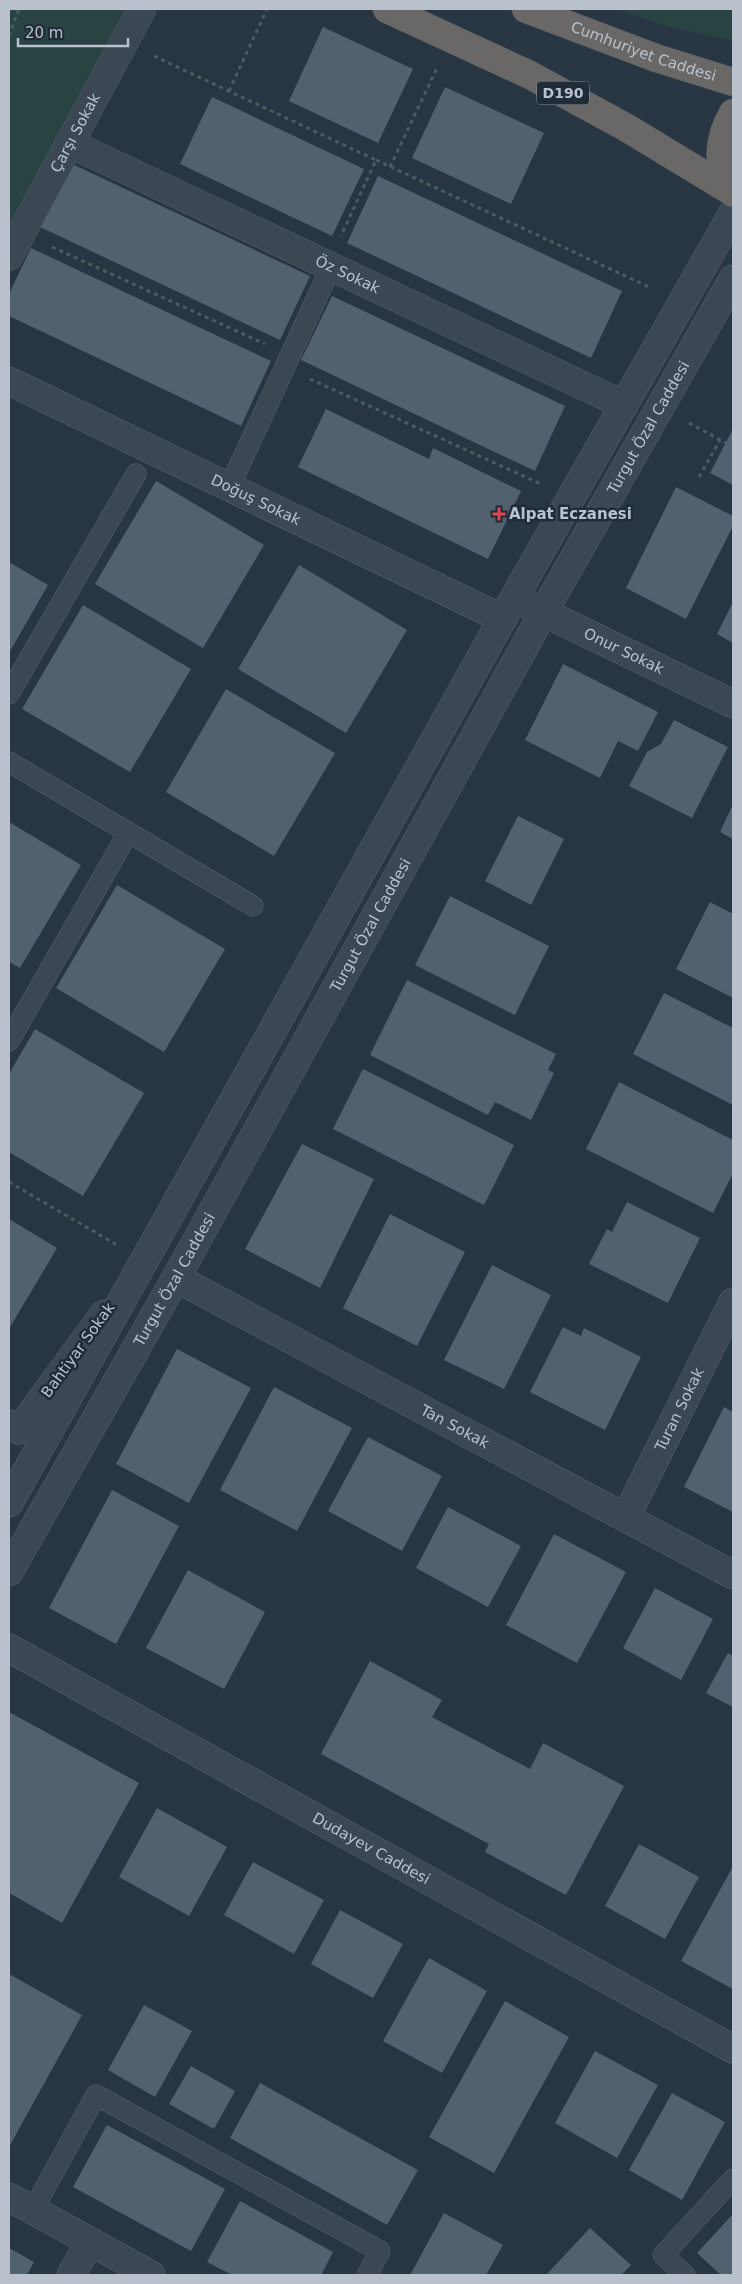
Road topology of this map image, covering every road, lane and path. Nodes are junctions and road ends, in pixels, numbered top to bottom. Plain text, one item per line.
1 (18, 9) edge
2 (142, 9) edge
3 (267, 9) edge
4 (387, 9) edge
5 (526, 9) edge
6 (9, 36) edge
7 (124, 42) junction
8 (439, 64) dead end
9 (733, 82) edge
10 (229, 91) junction
11 (733, 113) edge
12 (69, 143) junction
13 (376, 160) junction
14 (390, 167) junction
15 (733, 199) edge
16 (15, 244) edge
17 (329, 267) junction
18 (733, 279) edge
19 (649, 287) dead end
20 (288, 361) junction
21 (9, 381) edge
22 (624, 405) junction
23 (685, 420) dead end
24 (720, 440) junction
25 (726, 443) dead end
26 (136, 474) dead end
27 (699, 477) dead end
28 (229, 488) junction
29 (571, 498) junction
30 (508, 609) junction
31 (543, 613) junction
32 (9, 694) edge
33 (733, 704) edge
34 (9, 762) edge
35 (128, 833) junction
36 (253, 906) dead end
37 (9, 1041) edge
38 (9, 1182) edge
39 (143, 1260) junction
40 (176, 1278) junction
41 (733, 1302) edge
42 (9, 1424) edge
43 (9, 1503) edge
44 (626, 1518) junction
45 (9, 1572) edge
46 (733, 1575) edge
47 (9, 1648) edge
48 (733, 2049) edge
49 (733, 2179) edge
50 (9, 2197) edge
51 (33, 2210) junction
52 (90, 2242) junction
53 (71, 2275) edge
54 (151, 2275) edge
55 (367, 2275) edge
56 (685, 2275) edge

1 - 6 path
2 - 7 street, Çarşı Sokak
3 - 10 path
4 - 15 highway, D190
5 - 9 highway, Cumhuriyet Caddesi
7 - 10 path
7 - 12 street, Çarşı Sokak
8 - 14 path
10 - 13 path
11 - 15 highway
12 - 16 street, Çarşı Sokak
12 - 17 street, Öz Sokak
13 - 14 path
13 - 17 path
14 - 19 path
15 - 22 street
16 - 20 path
17 - 20 lane
17 - 22 street, Öz Sokak
18 - 31 street, Turgut Özal Caddesi
20 - 28 lane
20 - 29 path
21 - 28 street, Doğuş Sokak
22 - 29 street
23 - 24 path
24 - 25 path
24 - 27 path
26 - 32 lane
28 - 30 street, Doğuş Sokak
29 - 30 street
30 - 31 street, Onur Sokak
30 - 39 street
31 - 33 street, Onur Sokak
31 - 40 street, Turgut Özal Caddesi
34 - 35 lane
35 - 36 lane
35 - 37 lane
38 - 39 path
39 - 42 street, Bahtiyar Sokak
39 - 43 street
40 - 44 street, Tan Sokak
40 - 45 street, Turgut Özal Caddesi
41 - 44 street, Turan Sokak
44 - 46 street, Tan Sokak
47 - 48 street, Dudayev Caddesi
49 - 56 lane
50 - 51 street
51 - 52 street
51 - 55 lane
52 - 53 street
52 - 54 street

